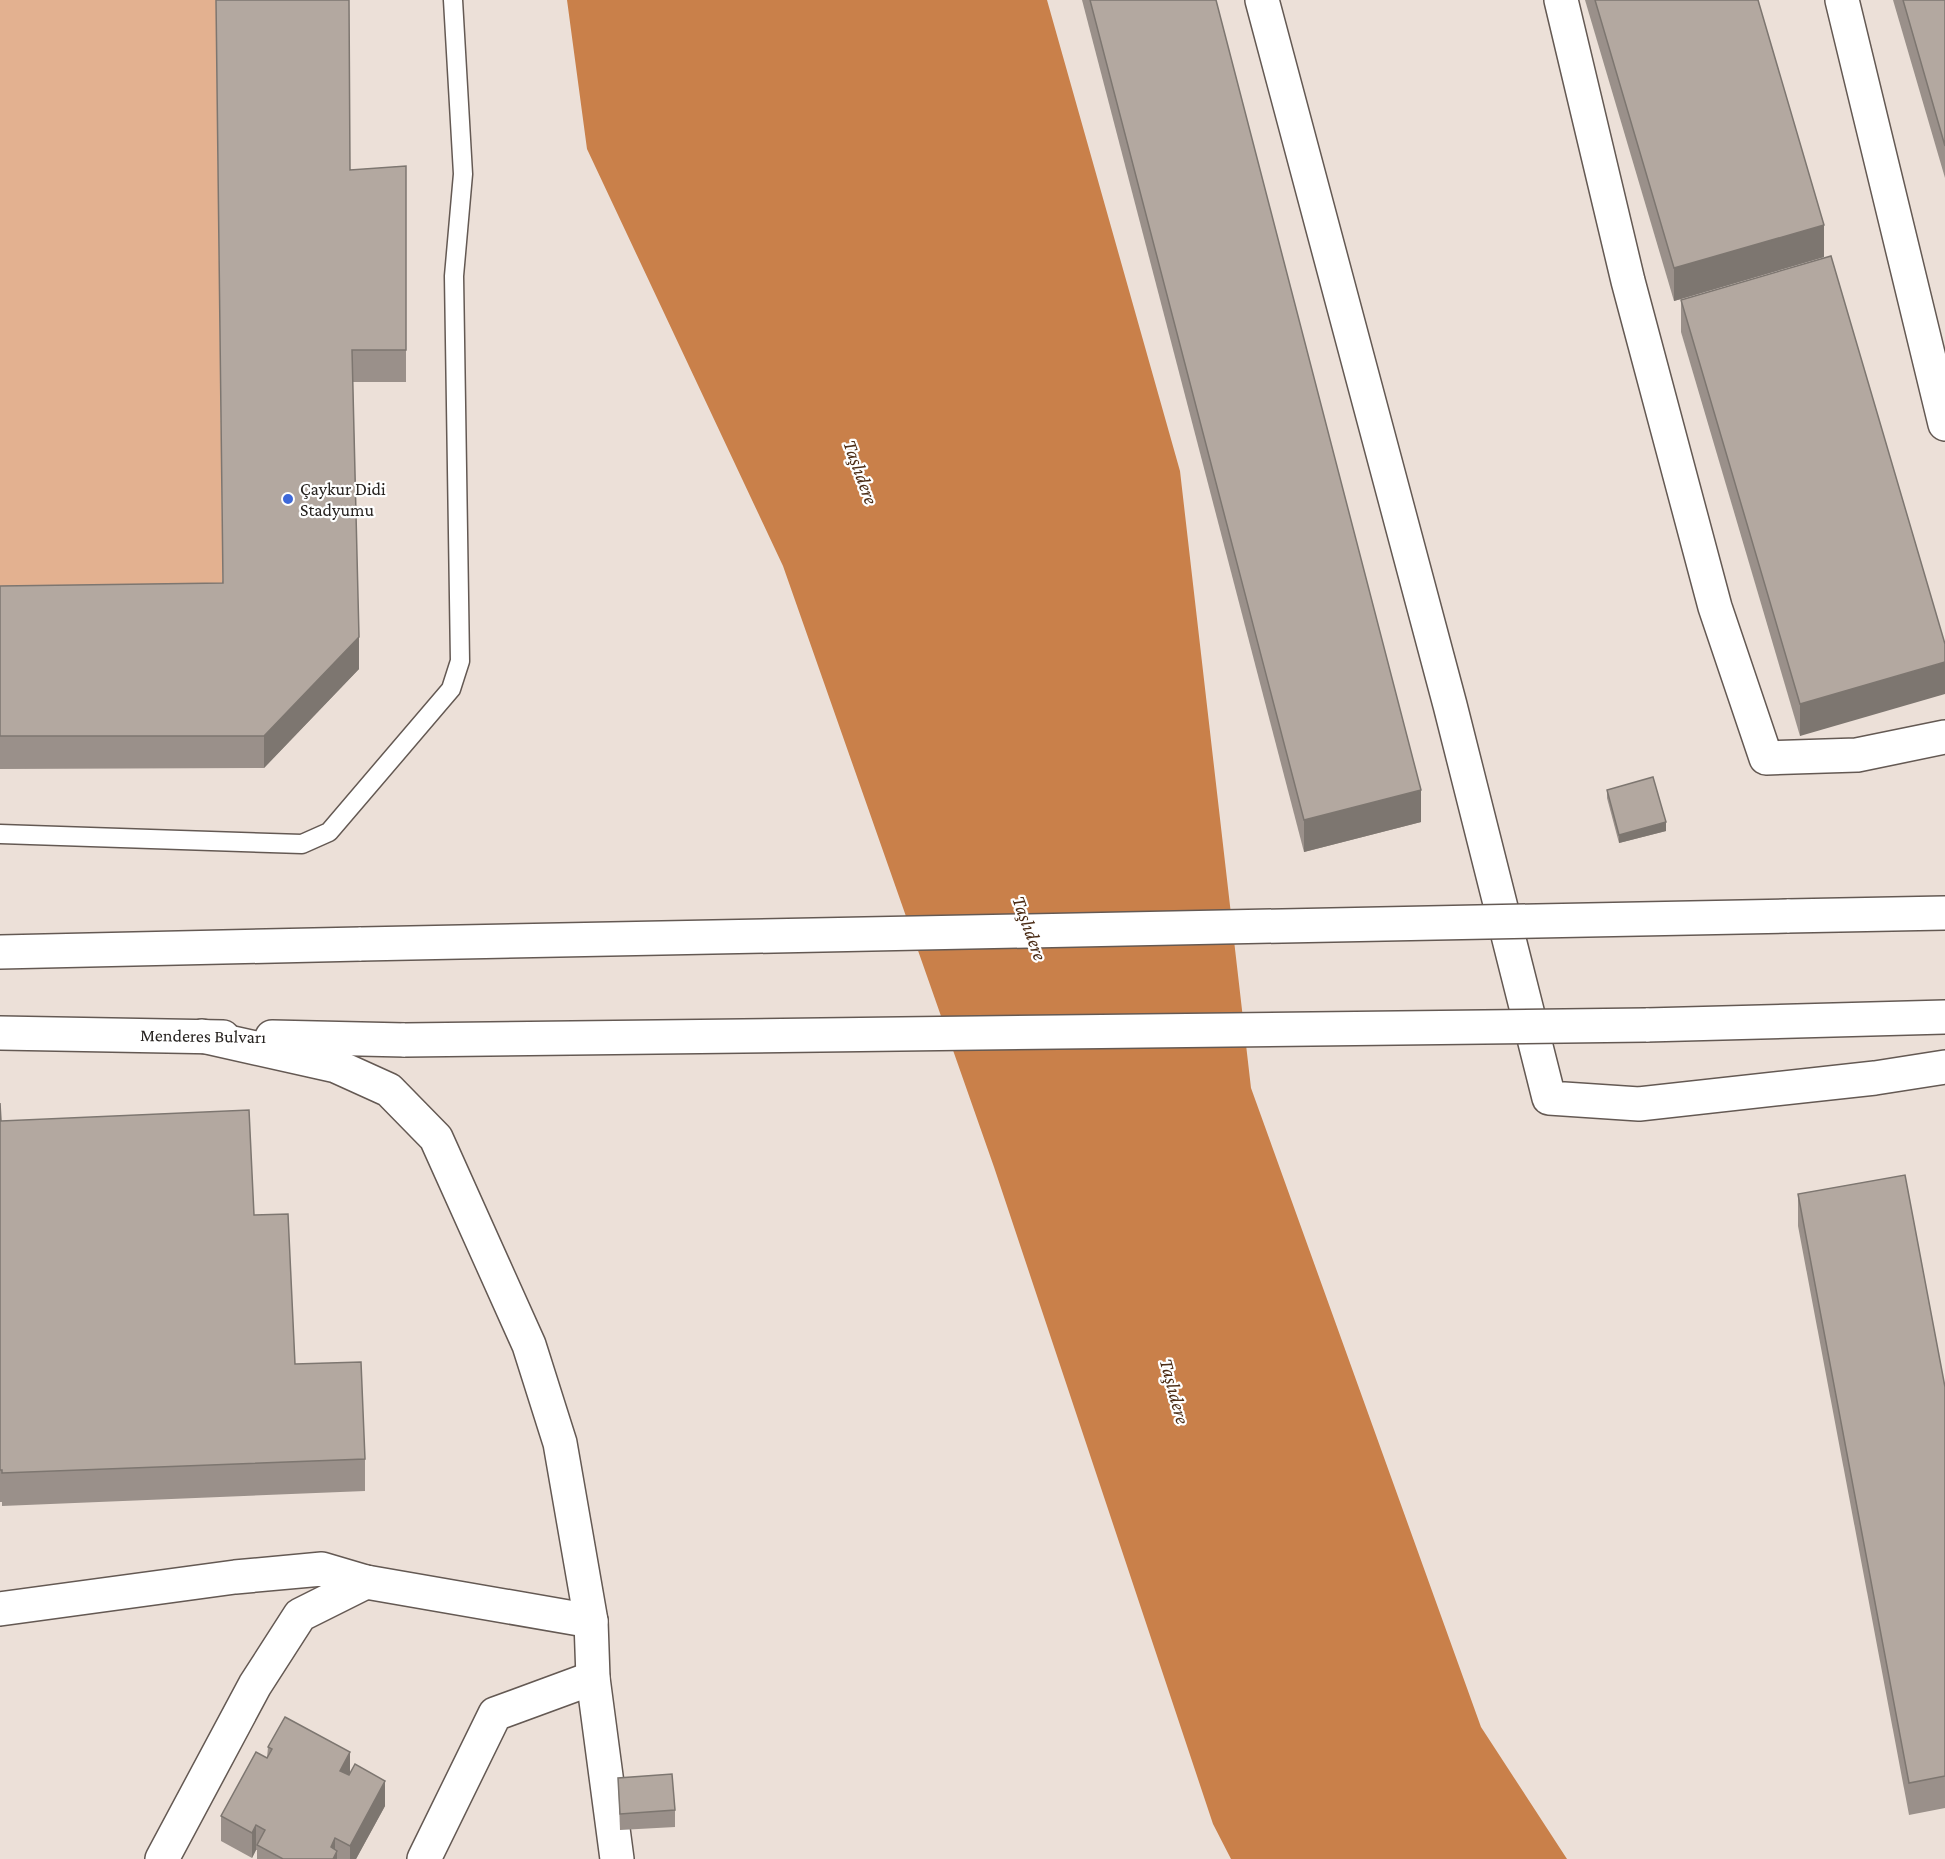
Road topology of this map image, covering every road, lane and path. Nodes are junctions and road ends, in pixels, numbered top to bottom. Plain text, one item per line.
1 (453, 0) edge
2 (1262, 0) edge
3 (1561, 0) edge
4 (1842, 0) edge
5 (1945, 424) edge
6 (1945, 737) edge
7 (0, 834) edge
8 (1945, 913) edge
9 (0, 952) edge
10 (1945, 1017) edge
11 (0, 1033) edge
12 (202, 1036) junction
13 (1945, 1067) edge
14 (366, 1582) junction
15 (0, 1609) edge
16 (591, 1621) junction
17 (593, 1678) junction
18 (162, 1859) edge
19 (424, 1859) edge
20 (617, 1859) edge

1 - 7 lane
2 - 13 street
3 - 6 street
4 - 5 street
8 - 9 street, bridge
10 - 12 street, Menderes Bulvarı, bridge
11 - 12 street, Menderes Bulvarı
12 - 16 street
14 - 15 street
14 - 16 street
14 - 18 street
16 - 17 street
17 - 19 street
17 - 20 street

